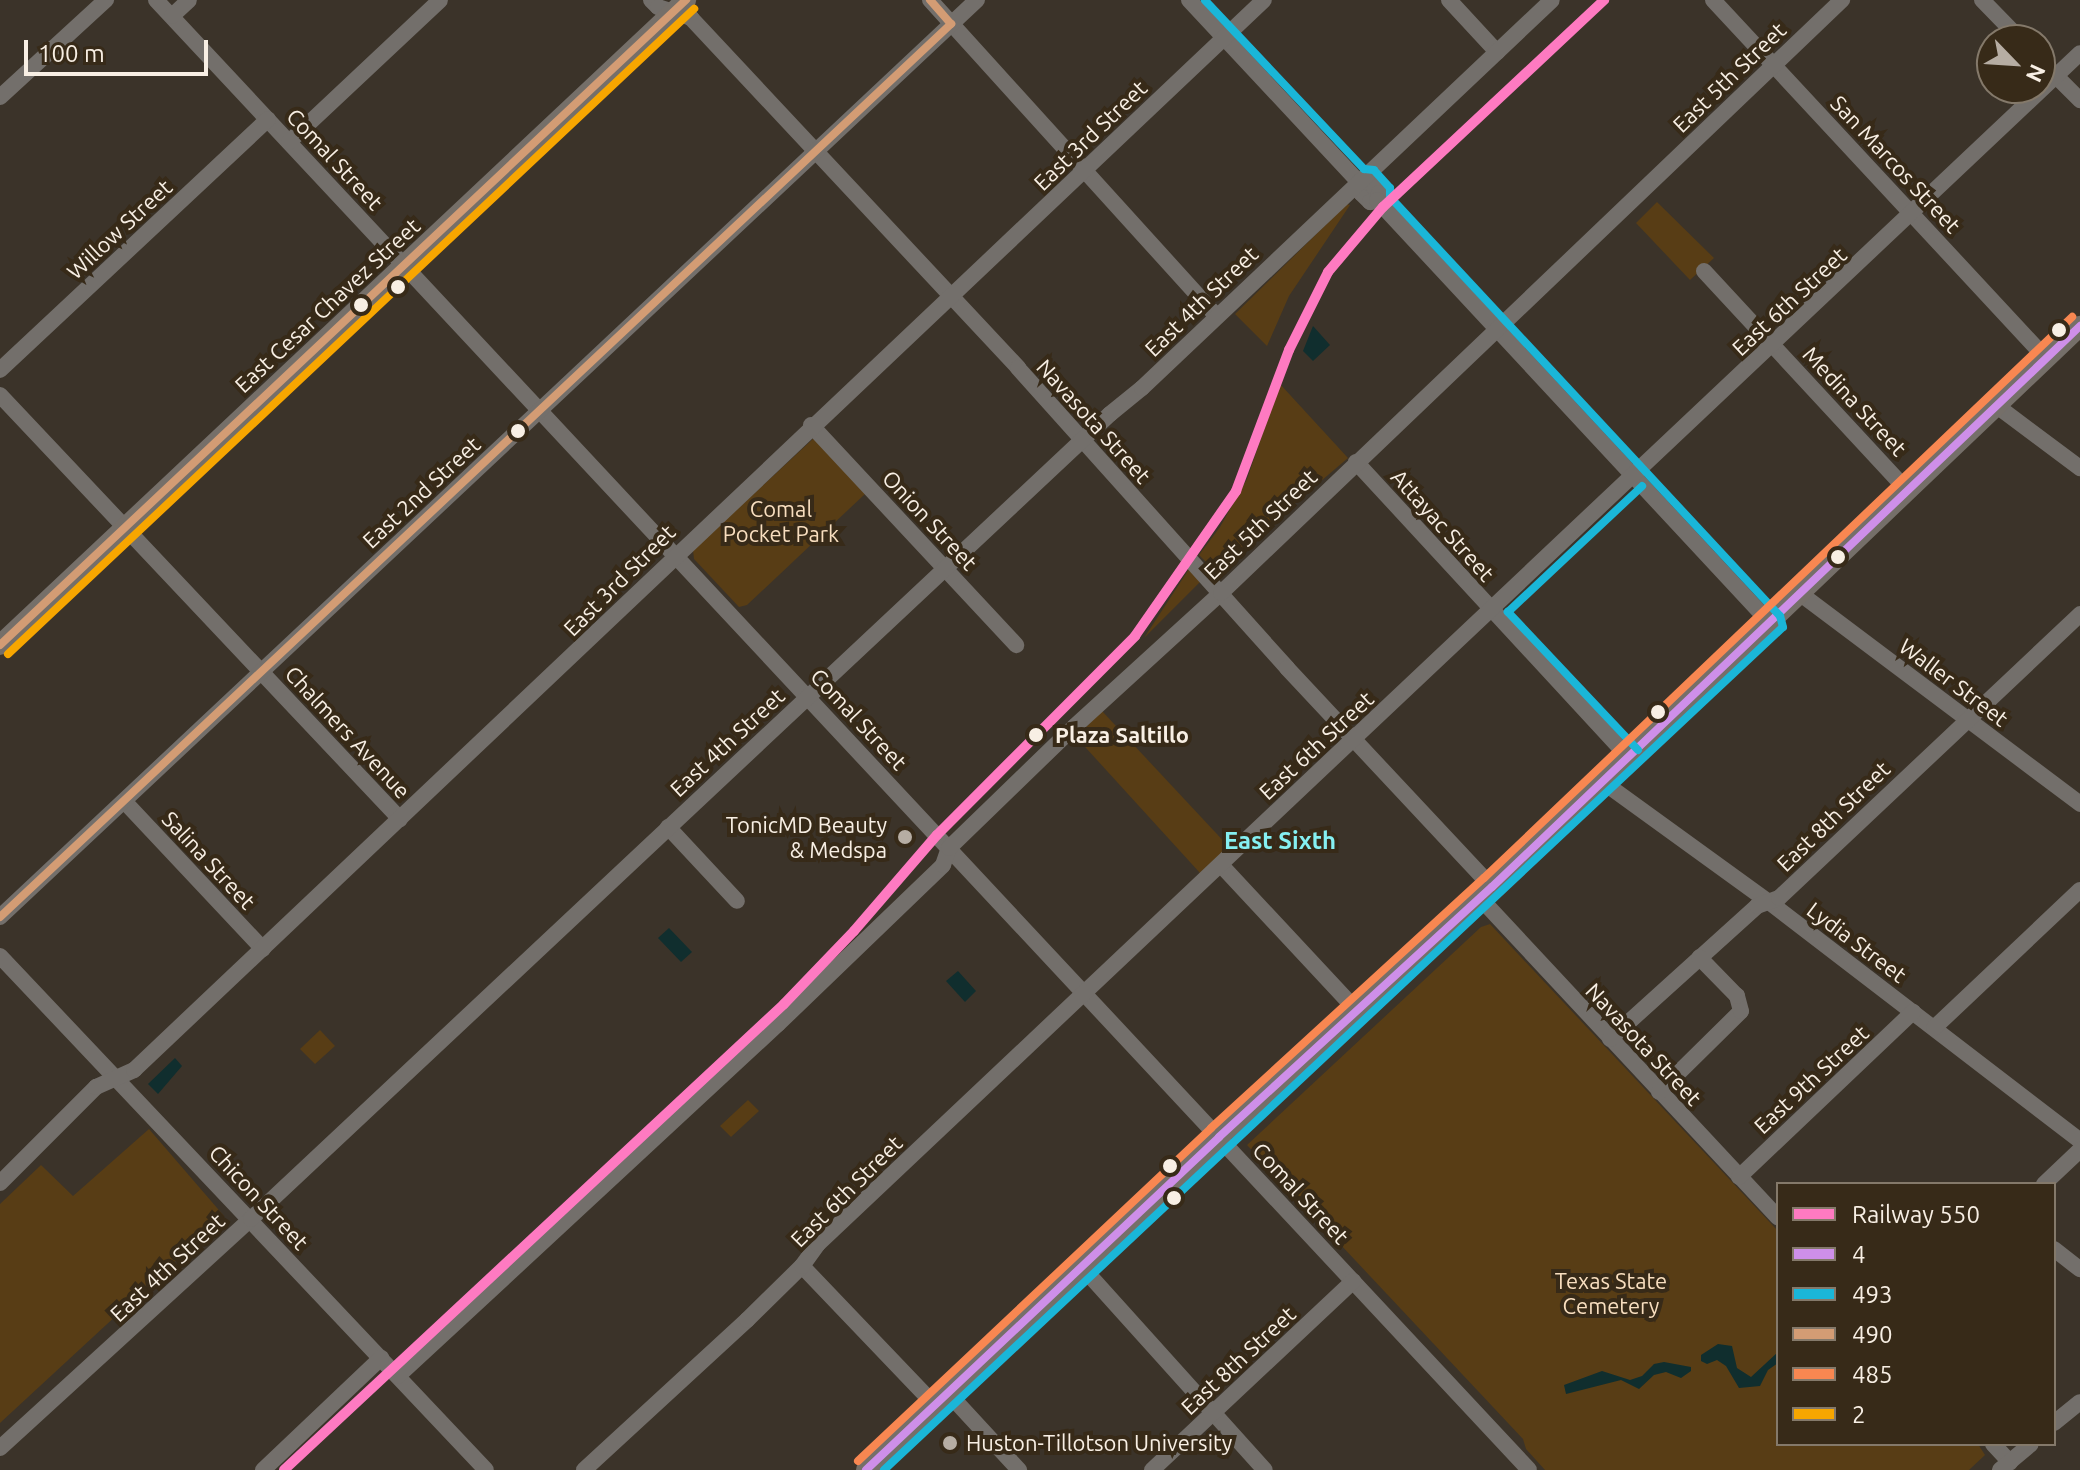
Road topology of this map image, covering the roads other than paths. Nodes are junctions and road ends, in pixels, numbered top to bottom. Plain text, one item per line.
1 (106, 0) edge
2 (156, 0) edge
3 (189, 0) edge
4 (440, 0) edge
5 (651, 0) edge
6 (930, 0) edge
7 (977, 0) edge
8 (1189, 0) edge
9 (1264, 0) edge
10 (1449, 0) edge
11 (1552, 0) edge
12 (1713, 0) edge
13 (1842, 0) edge
14 (1982, 0) edge
15 (680, 6) edge
16 (172, 16) junction
17 (951, 24) junction
18 (2005, 24) edge
19 (1224, 37) junction
20 (1497, 52) junction
21 (2080, 53) edge
22 (1774, 65) junction
23 (2056, 77) joint
24 (0, 97) edge
25 (2080, 100) edge
26 (2028, 104) edge
27 (268, 119) junction
28 (289, 142) junction
29 (814, 152) junction
30 (1085, 170) junction
31 (1359, 182) junction
32 (1913, 215) junction
33 (404, 265) junction
34 (1704, 271) dead end
35 (951, 297) junction
36 (1217, 316) junction
37 (2080, 326) edge
38 (1495, 328) junction
39 (1773, 346) junction
40 (2047, 359) junction
41 (0, 370) edge
42 (0, 395) edge
43 (1997, 406) junction
44 (540, 411) junction
45 (811, 425) junction
46 (1081, 440) junction
47 (1356, 462) junction
48 (2080, 468) edge
49 (1634, 477) junction
50 (1908, 491) junction
51 (126, 528) junction
52 (675, 556) junction
53 (946, 570) junction
54 (1221, 593) junction
55 (1802, 595) junction
56 (1491, 611) junction
57 (2080, 614) edge
58 (1771, 624) junction
59 (0, 645) edge
60 (1016, 645) dead end
61 (262, 673) junction
62 (808, 696) junction
63 (1967, 719) junction
64 (1354, 740) junction
65 (1629, 758) junction
66 (1603, 782) junction
67 (124, 801) junction
68 (2080, 804) edge
69 (400, 819) junction
70 (668, 827) junction
71 (949, 848) junction
72 (1221, 865) junction
73 (2080, 890) edge
74 (1486, 893) junction
75 (737, 901) dead end
76 (1769, 902) junction
77 (0, 917) edge
78 (263, 949) junction
79 (0, 956) edge
80 (1699, 957) junction
81 (1085, 993) junction
82 (1358, 1012) junction
83 (1913, 1012) junction
84 (1934, 1028) junction
85 (1610, 1039) junction
86 (116, 1078) junction
87 (1659, 1092) junction
88 (1219, 1137) junction
89 (2080, 1141) edge
90 (2080, 1150) edge
91 (1739, 1177) junction
92 (2046, 1182) edge
93 (0, 1183) edge
94 (1776, 1216) edge
95 (251, 1219) junction
96 (2056, 1251) edge
97 (802, 1266) junction
98 (1082, 1267) junction
99 (2080, 1269) edge
100 (1353, 1281) junction
101 (381, 1358) junction
102 (398, 1376) junction
103 (942, 1399) junction
104 (2080, 1402) edge
105 (1213, 1413) junction
106 (2056, 1421) edge
107 (1994, 1446) edge
108 (2029, 1446) edge
109 (0, 1448) edge
110 (2005, 1466) edge
111 (263, 1470) edge
112 (486, 1470) edge
113 (584, 1470) edge
114 (866, 1470) edge
115 (1019, 1470) edge
116 (1152, 1470) edge
117 (1265, 1470) edge
118 (1529, 1470) edge

1 - 24 street
2 - 16 street, Comal Street
3 - 16 street
4 - 28 street
5 - 15 street, Navasota Street
6 - 17 street
7 - 17 street, East 2nd Street
8 - 19 street
9 - 19 street, East 3rd Street
10 - 20 street
11 - 20 street, East 4th Street
12 - 22 street, San Marcos Street
13 - 22 street, East 5th Street
14 - 18 street
15 - 29 street, Navasota Street
15 - 33 main road, East Cesar Chavez Street
16 - 27 street, Comal Street
17 - 29 street, East 2nd Street
17 - 30 street
19 - 30 street, East 3rd Street
19 - 31 street
20 - 31 street, East 4th Street
21 - 23 street, East 6th Street
22 - 32 street, San Marcos Street
22 - 38 street, East 5th Street
23 - 25 street
26 - 32 street, East 6th Street
27 - 28 street, Comal Street
27 - 41 street, Willow Street
28 - 33 street, Comal Street
29 - 35 street, Navasota Street
29 - 44 street, East 2nd Street
30 - 35 street, East 3rd Street
30 - 36 street
31 - 36 street, East 4th Street
31 - 38 street
32 - 39 street, East 6th Street
32 - 40 street, San Marcos Street
33 - 44 street, Comal Street
33 - 51 main road, East Cesar Chavez Street
34 - 39 street, Medina Street
35 - 45 street, East 3rd Street
35 - 46 street, Navasota Street
36 - 46 street, East 4th Street
37 - 40 main road
38 - 47 street, East 5th Street
38 - 49 street
39 - 49 street, East 6th Street
39 - 50 street, Medina Street
40 - 43 main road
42 - 51 street, Chalmers Avenue
43 - 48 street
43 - 50 main road
44 - 52 street, Comal Street
44 - 61 street, East 2nd Street
45 - 52 street, East 3rd Street
45 - 53 street, Onion Street
46 - 53 street, East 4th Street
46 - 54 street, Navasota Street
47 - 54 street, East 5th Street
47 - 56 street, Attayac Street
49 - 56 street, East 6th Street
49 - 58 street
50 - 55 main road
51 - 59 main road, East Cesar Chavez Street
51 - 61 street, Chalmers Avenue
52 - 62 street, Comal Street
52 - 69 street, East 3rd Street
53 - 60 street, Onion Street
53 - 62 street, East 4th Street
54 - 64 street, Navasota Street
54 - 71 street, East 5th Street
55 - 58 main road
55 - 63 street, Waller Street
56 - 64 street, East 6th Street
56 - 65 street, Attayac Street
57 - 63 street, East 8th Street
58 - 65 main road
61 - 67 street, East 2nd Street
61 - 69 street, Chalmers Avenue
62 - 70 street, East 4th Street
62 - 71 street, Comal Street
63 - 68 street, Waller Street
63 - 76 street, East 8th Street
64 - 72 street, East 6th Street
64 - 74 street, Navasota Street
65 - 66 main road
66 - 74 main road
66 - 76 street, Lydia Street
67 - 77 street, East 2nd Street
67 - 78 street, Salina Street
69 - 78 street, East 3rd Street
70 - 75 street
70 - 95 street, East 4th Street
71 - 81 street, Comal Street
71 - 102 street, East 5th Street
72 - 81 street, East 6th Street
72 - 82 street
73 - 84 street
74 - 82 main road
74 - 85 street, Navasota Street
76 - 80 street, East 8th Street
76 - 83 street, Lydia Street
78 - 86 street, East 3rd Street
79 - 86 street, Chicon Street
80 - 85 street, East 8th Street
80 - 87 street
81 - 88 street, Comal Street
81 - 97 street, East 6th Street
82 - 88 main road
83 - 84 street, Lydia Street
83 - 91 street, East 9th Street
84 - 89 street, Lydia Street
85 - 87 street, Navasota Street
86 - 93 street, East 3rd Street
86 - 95 street, Chicon Street
87 - 91 street, Navasota Street
88 - 98 main road
88 - 100 street, Comal Street
90 - 92 street
91 - 94 street, Navasota Street
95 - 101 street, Chicon Street
95 - 109 street, East 4th Street
96 - 99 street
97 - 103 street
97 - 113 street, East 6th Street
98 - 103 main road
98 - 105 street
100 - 105 street, East 8th Street
100 - 118 street, Comal Street
101 - 102 street, Chicon Street
101 - 111 street
102 - 112 street, Chicon Street
103 - 114 main road
103 - 115 street
104 - 106 street
105 - 116 street, East 8th Street
105 - 117 street
107 - 110 street
108 - 110 street

